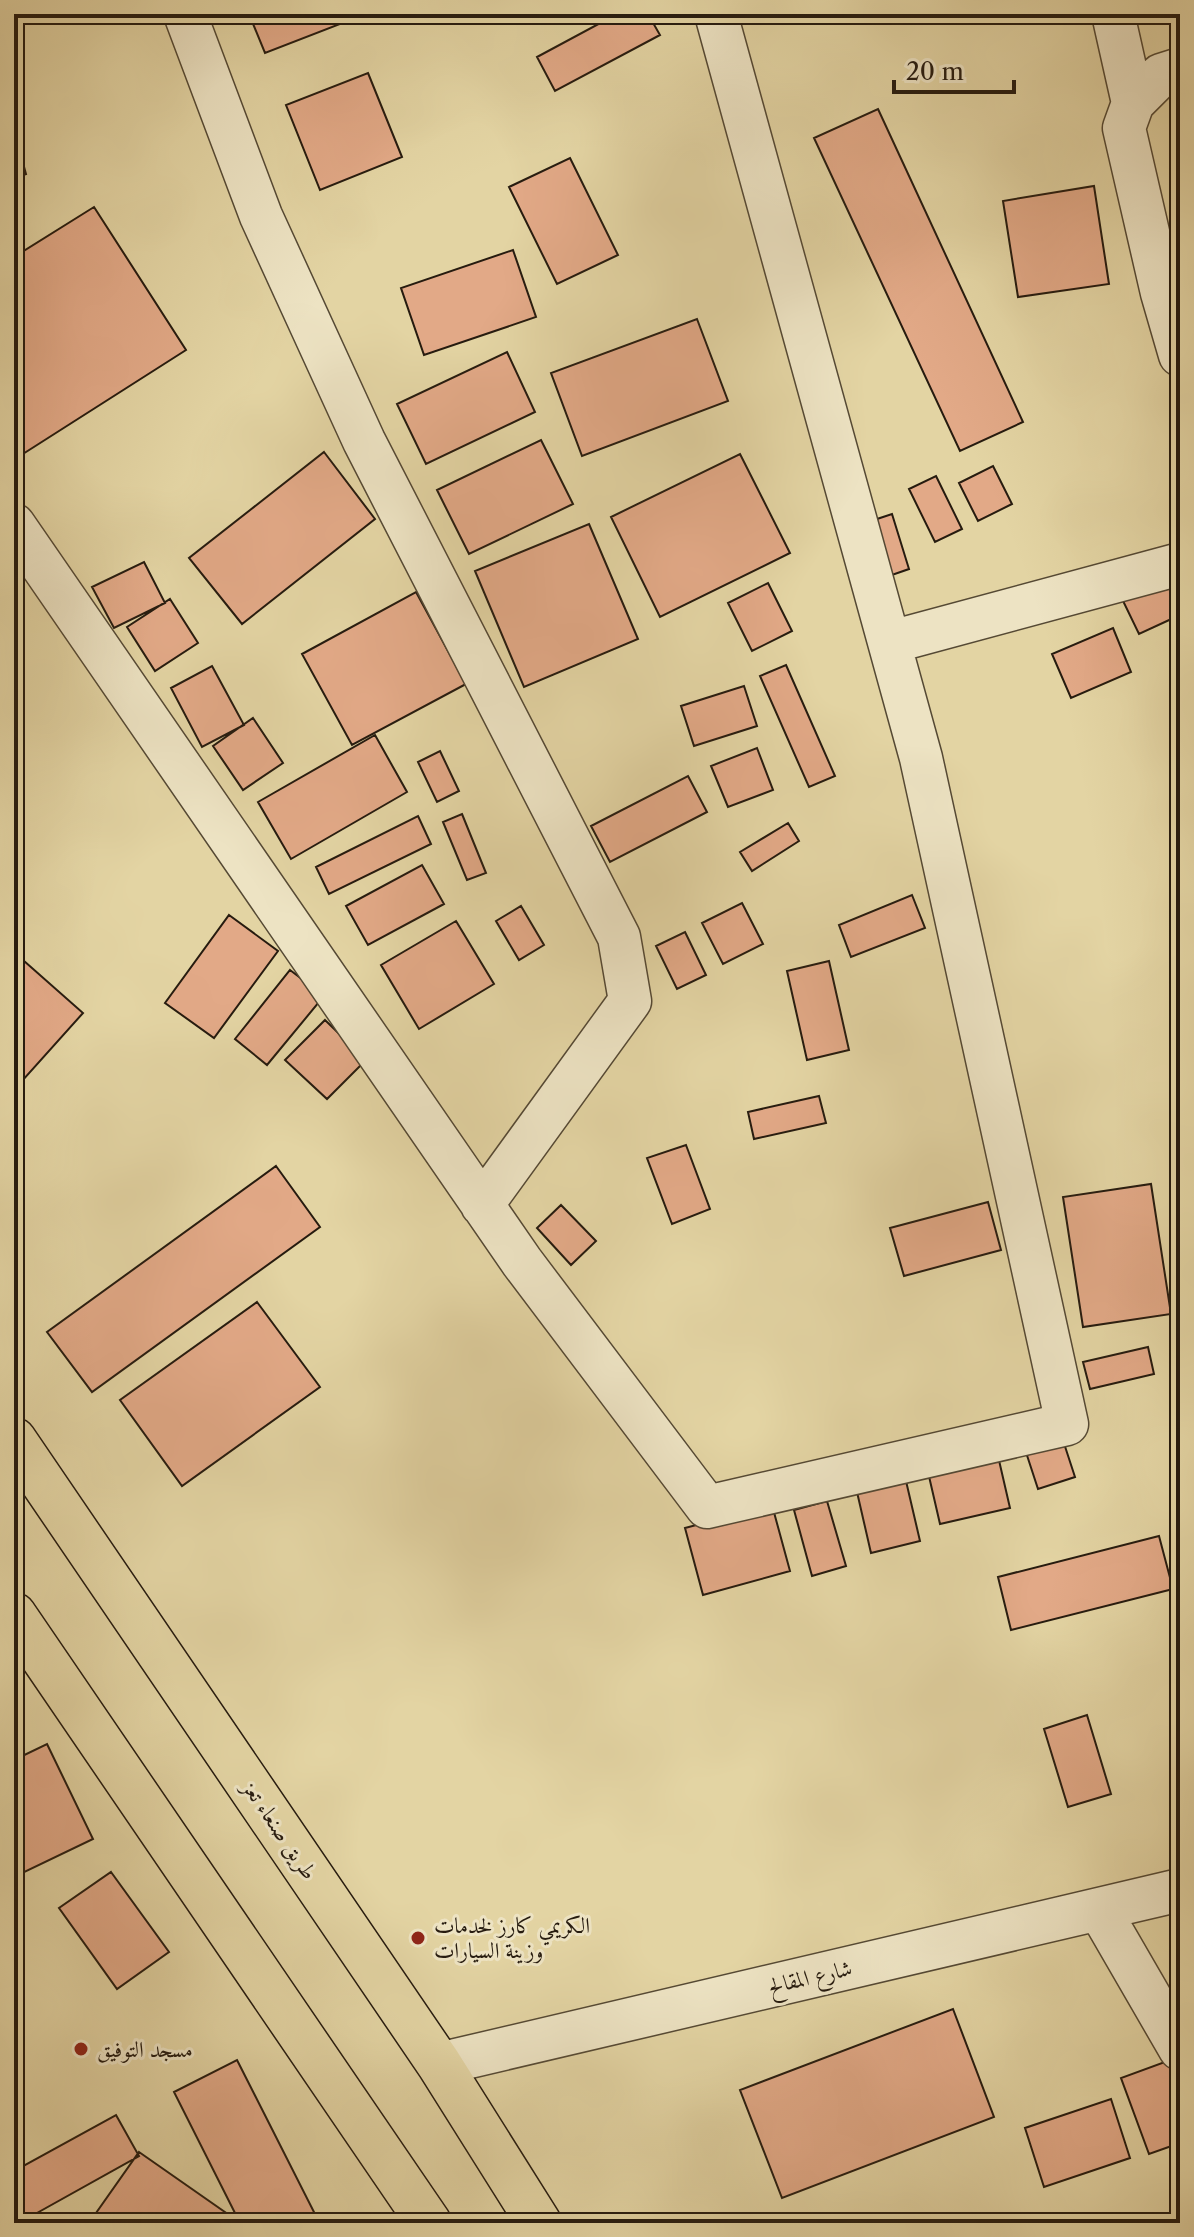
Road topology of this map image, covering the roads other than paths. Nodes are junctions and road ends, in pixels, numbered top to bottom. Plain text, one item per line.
1 (185, 14) edge
2 (716, 14) edge
3 (1113, 14) edge
4 (1180, 69) edge
5 (1133, 103) junction
6 (1180, 355) edge
7 (14, 525) edge
8 (1180, 564) edge
9 (891, 642) junction
10 (482, 1205) junction
11 (14, 1440) edge
12 (14, 1615) edge
13 (1180, 1890) edge
14 (1099, 1909) junction
15 (1180, 2049) edge
16 (439, 2064) junction
17 (429, 2223) edge
18 (539, 2223) edge

1 - 10 street
2 - 9 street
3 - 5 street
4 - 5 street
5 - 6 street
7 - 10 street
8 - 9 street
9 - 10 street
11 - 16 highway, طريق صنعاء تعز
12 - 17 highway
13 - 14 street, شارع المقالح
14 - 15 street
14 - 16 street, شارع المقالح
16 - 18 highway, طريق صنعاء تعز

